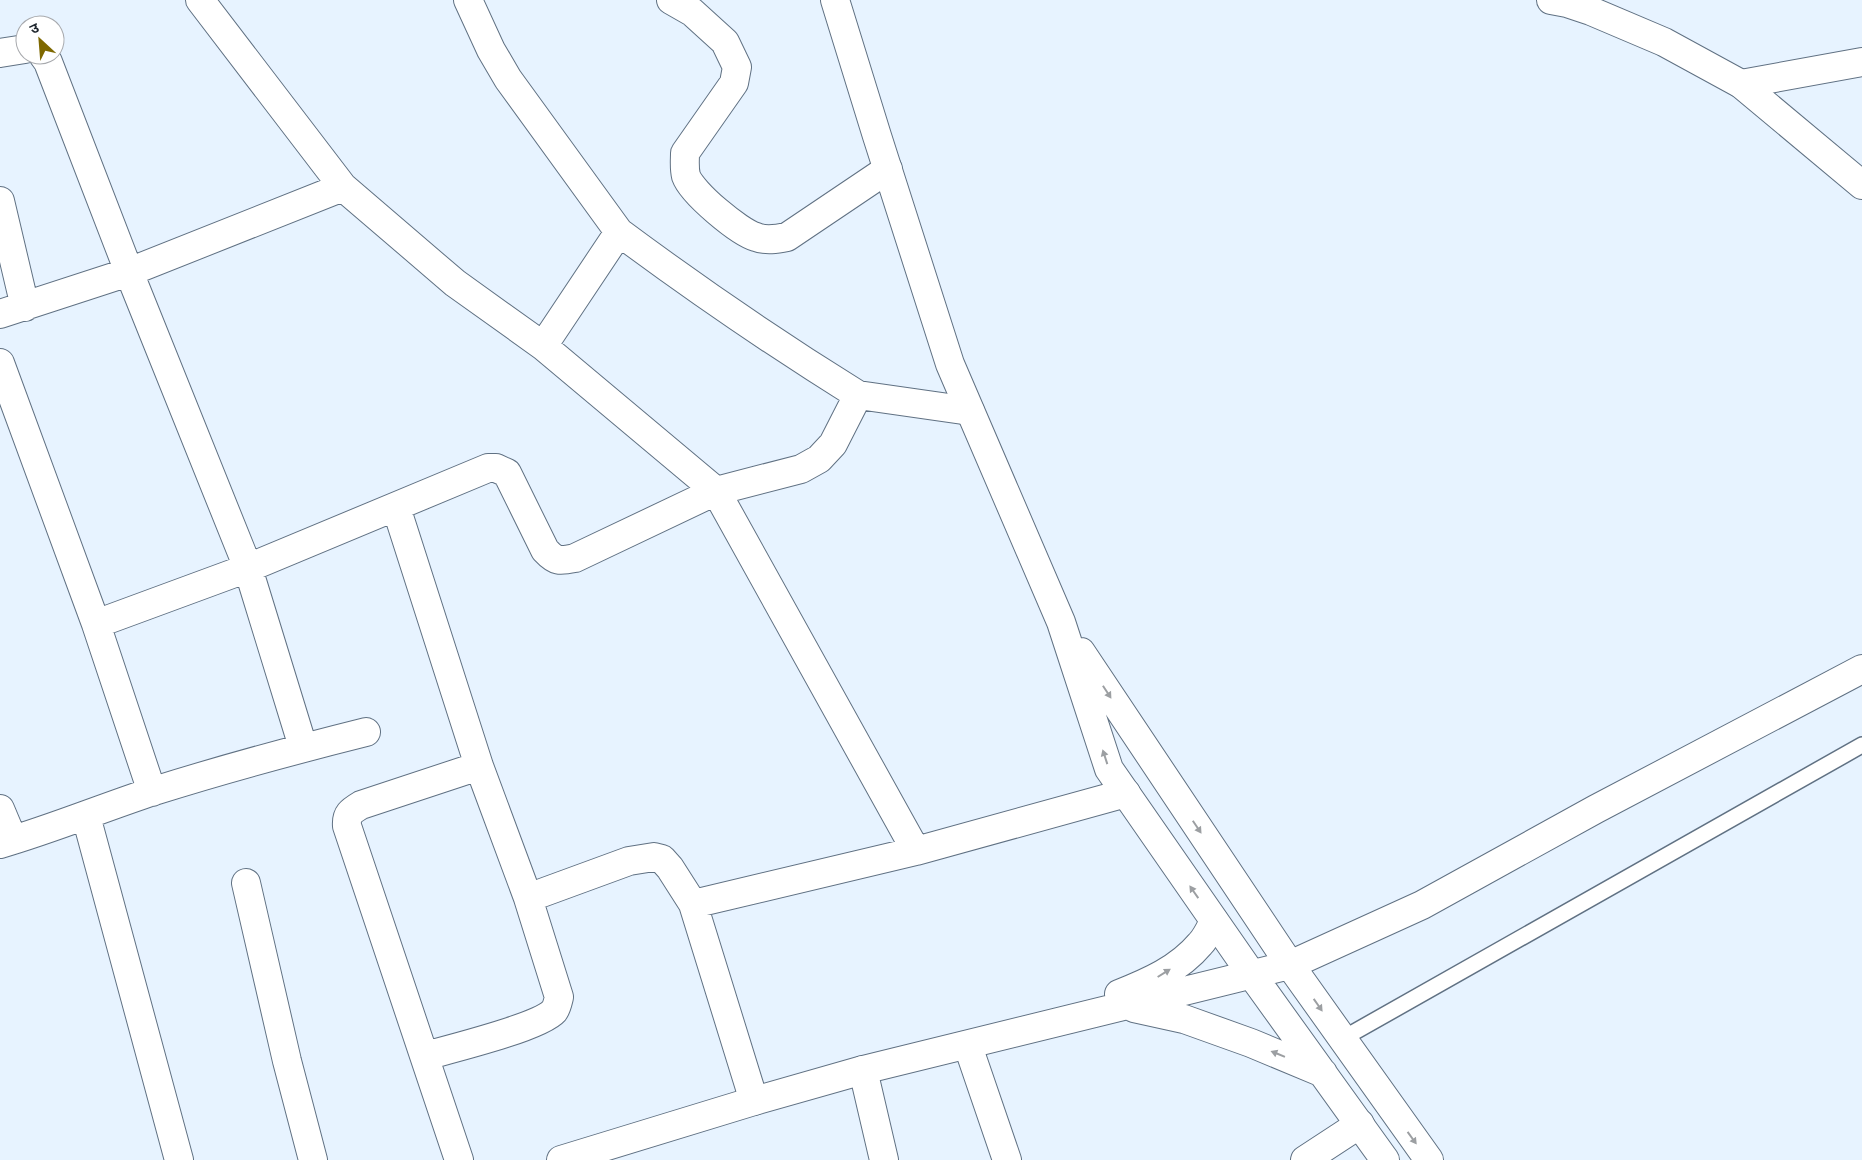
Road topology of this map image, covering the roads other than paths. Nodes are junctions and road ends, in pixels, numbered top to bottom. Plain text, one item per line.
1 (200, 0) edge
2 (468, 0) edge
3 (671, 0) edge
4 (835, 0) edge
5 (1551, 0) edge
6 (1590, 5) edge
7 (15, 50) edge
8 (0, 53) edge
9 (1862, 62) edge
10 (49, 65) edge
11 (1741, 84) junction
12 (888, 170) junction
13 (1862, 185) edge
14 (342, 187) junction
15 (0, 201) edge
16 (619, 232) junction
17 (129, 272) junction
18 (12, 310) edge
19 (543, 346) junction
20 (0, 363) edge
21 (858, 395) junction
22 (970, 411) junction
23 (716, 491) junction
24 (396, 506) junction
25 (248, 568) junction
26 (1061, 622) junction
27 (96, 624) junction
28 (1862, 669) edge
29 (366, 732) dead end
30 (1862, 745) edge
31 (304, 747) junction
32 (479, 766) junction
33 (152, 792) junction
34 (1126, 793) junction
35 (0, 809) edge
36 (86, 816) junction
37 (6, 842) edge
38 (916, 851) junction
39 (246, 883) dead end
40 (528, 898) junction
41 (693, 904) junction
42 (1214, 921) junction
43 (1290, 965) junction
44 (1252, 975) junction
45 (1127, 1006) junction
46 (1074, 1019) junction
47 (1342, 1039) junction
48 (968, 1046) junction
49 (425, 1056) junction
50 (863, 1070) junction
51 (1323, 1073) junction
52 (754, 1101) junction
53 (1360, 1124) junction
54 (179, 1160) edge
55 (313, 1160) edge
56 (459, 1160) edge
57 (561, 1160) edge
58 (884, 1160) edge
59 (1007, 1160) edge
60 (1305, 1160) edge
61 (1385, 1160) edge
62 (1429, 1160) edge

1 - 14 street
2 - 16 street
3 - 12 street
4 - 12 street
5 - 6 street
6 - 11 street
7 - 8 street
9 - 11 street
10 - 17 street
11 - 13 street
12 - 22 street
14 - 17 street
14 - 19 street
15 - 18 street
16 - 19 street
16 - 21 street
17 - 18 street
17 - 25 street
19 - 23 street
20 - 27 street
21 - 22 street
21 - 23 street
22 - 26 street
23 - 24 street
23 - 38 street
24 - 25 street
24 - 32 street
25 - 27 street
25 - 31 street
34 -> 26 street
26 -> 43 street
27 - 33 street
28 - 43 street
29 - 31 street
30 - 47 lane
31 - 33 street
32 - 40 street
32 - 49 street
33 - 36 street
34 - 38 street
42 -> 34 street
35 - 37 street
36 - 37 street
36 - 54 street
38 - 41 street
39 - 55 street
40 - 41 street
40 - 49 street
41 - 52 street
42 - 44 street
46 -> 42 street
43 - 44 street
43 -> 47 street
44 - 45 street
44 - 51 street
45 - 46 street
51 -> 45 street
46 - 48 street
47 -> 62 street
48 - 50 street
48 - 59 street
49 - 56 street
50 - 52 street
50 - 58 street
51 - 53 street
52 - 57 street
53 - 60 street
53 - 61 street

